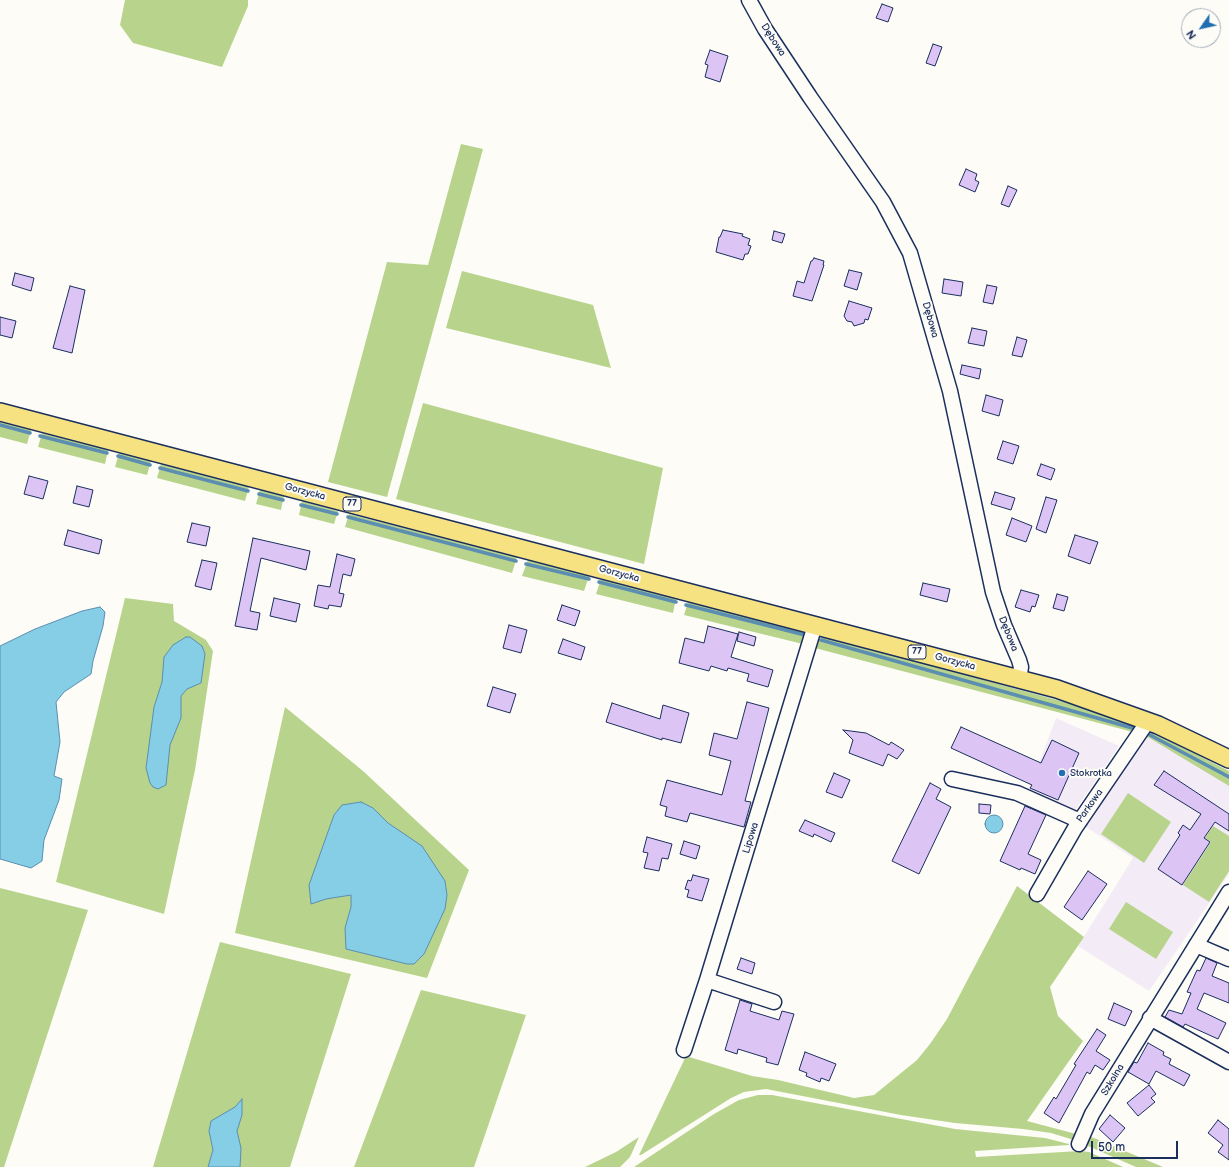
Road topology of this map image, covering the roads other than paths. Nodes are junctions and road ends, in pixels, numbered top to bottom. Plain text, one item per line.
1 (749, 0) edge
2 (0, 412) edge
3 (816, 625) junction
4 (1019, 679) junction
5 (1148, 721) junction
6 (1229, 760) edge
7 (952, 779) dead end
8 (1080, 821) junction
9 (1229, 892) edge
10 (1037, 894) dead end
11 (1196, 945) junction
12 (1229, 959) edge
13 (707, 980) junction
14 (774, 1002) dead end
15 (1150, 1018) junction
16 (684, 1050) dead end
17 (1229, 1062) edge
18 (1079, 1144) dead end

1 - 4 street, Dębowa
2 - 3 main road, Gorzycka / 77
3 - 4 main road, Gorzycka / 77
3 - 13 street, Lipowa
4 - 5 main road, Gorzycka / 77
5 - 6 main road, Gorzycka / 77
5 - 8 street, Parkowa
7 - 8 street
8 - 10 street, Parkowa
9 - 11 street, Szkolna
11 - 12 street
11 - 15 street, Szkolna
13 - 14 street
13 - 16 street, Lipowa
15 - 17 street
15 - 18 street, Szkolna

